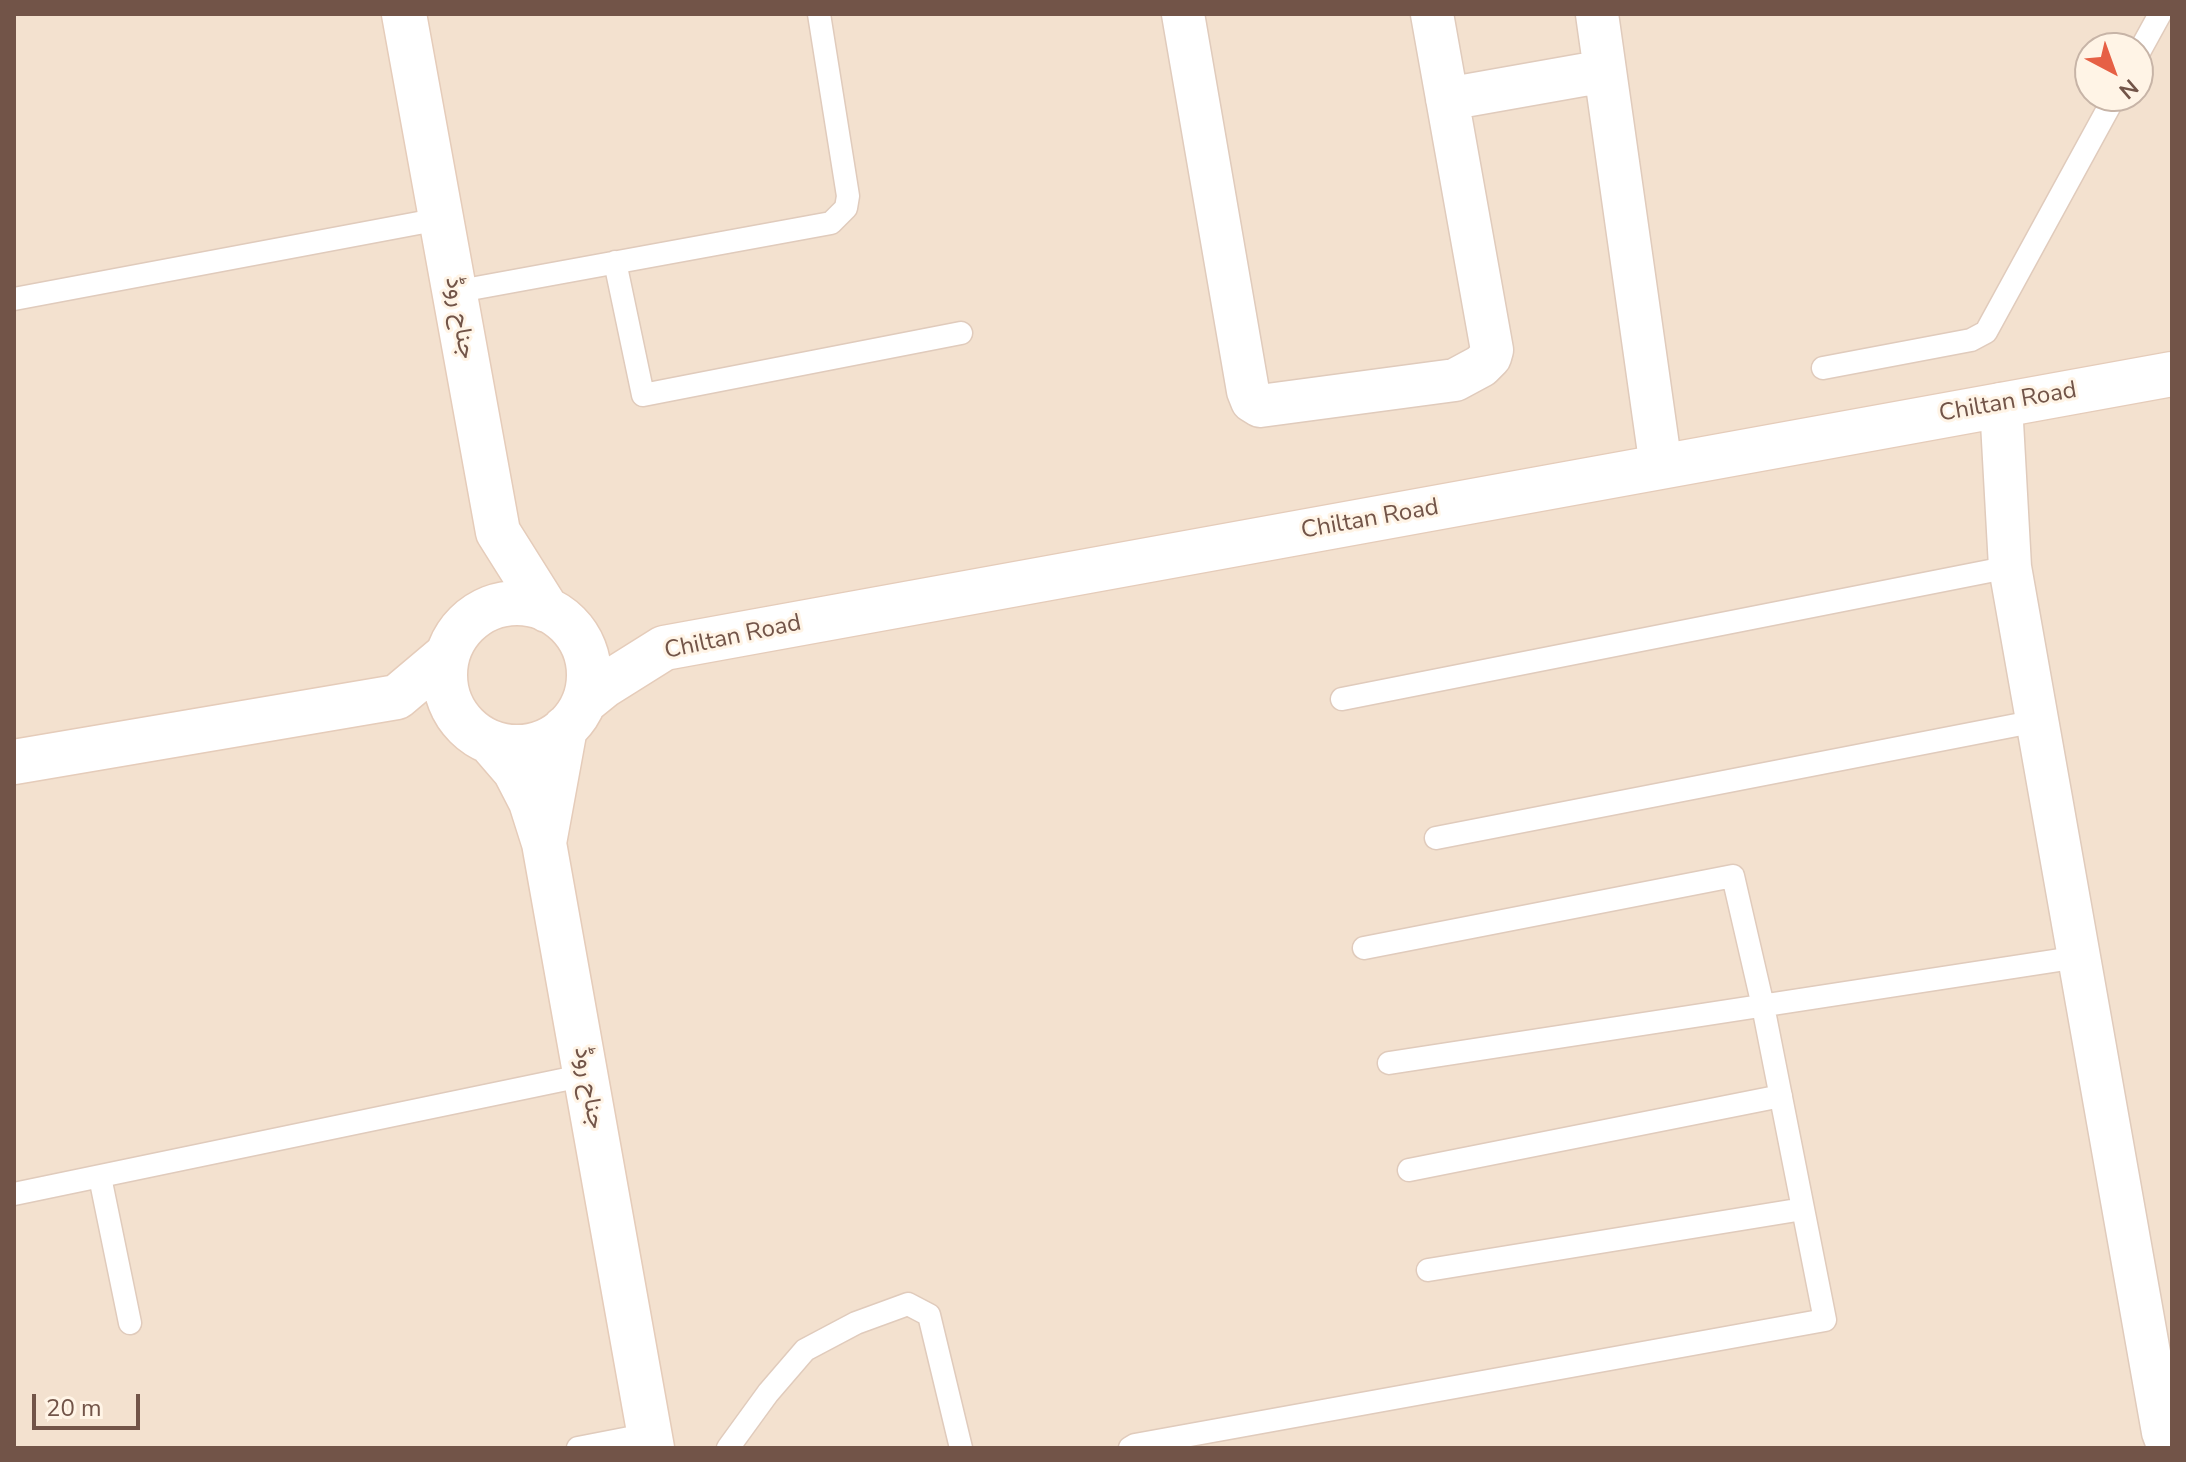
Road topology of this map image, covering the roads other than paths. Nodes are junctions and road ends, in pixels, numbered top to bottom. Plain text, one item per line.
1 (404, 14) edge
2 (819, 14) edge
3 (1183, 14) edge
4 (1432, 14) edge
5 (1597, 14) edge
6 (2160, 14) edge
7 (2150, 32) edge
8 (1605, 71) junction
9 (1447, 99) junction
10 (2106, 112) edge
11 (440, 219) junction
12 (615, 262) junction
13 (454, 292) junction
14 (14, 299) edge
15 (961, 333) dead end
16 (1823, 368) dead end
17 (2172, 374) edge
18 (2001, 404) junction
19 (1661, 467) junction
20 (498, 532) junction
21 (2010, 567) junction
22 (478, 613) junction
23 (560, 620) junction
24 (664, 648) junction
25 (448, 654) junction
26 (397, 697) junction
27 (1342, 699) dead end
28 (453, 707) junction
29 (574, 715) junction
30 (2037, 721) junction
31 (490, 742) junction
32 (14, 762) edge
33 (1436, 838) dead end
34 (544, 843) junction
35 (1364, 948) dead end
36 (2079, 957) junction
37 (1763, 1006) junction
38 (1389, 1063) dead end
39 (586, 1075) junction
40 (1781, 1096) junction
41 (1409, 1170) dead end
42 (100, 1177) junction
43 (14, 1194) edge
44 (1803, 1209) junction
45 (1428, 1270) dead end
46 (130, 1323) dead end
47 (651, 1441) edge
48 (578, 1448) edge
49 (728, 1448) edge
50 (961, 1448) edge
51 (1130, 1448) edge
52 (2169, 1448) edge

1 - 11 street, جناح روڈ
2 - 12 lane
3 - 9 street
4 - 9 street
5 - 8 street
6 - 7 lane
8 - 9 street
8 - 19 street
10 - 16 lane
11 - 13 street, جناح روڈ
11 - 14 lane
12 - 13 lane
12 - 15 lane
13 - 20 street, جناح روڈ
17 - 18 street, Chiltan Road
18 - 19 street, Chiltan Road
18 - 21 street
19 - 24 street, Chiltan Road
20 - 22 street
20 - 23 street, جناح روڈ
21 - 27 lane
21 - 30 street
22 - 23 street
22 - 25 street
23 - 24 street
23 - 29 street
24 - 29 street, Chiltan Road
25 - 26 street
25 - 28 street
26 - 28 street
26 - 32 street
28 - 31 street
29 - 31 street
29 - 34 street, جناح روڈ
30 - 33 lane
30 - 36 street
31 - 34 street
34 - 39 street, جناح روڈ
35 - 37 lane
36 - 37 lane
36 - 52 street
37 - 38 lane
37 - 40 lane
39 - 42 lane
39 - 47 street, جناح روڈ
40 - 41 lane
40 - 44 lane
42 - 43 lane
42 - 46 lane
44 - 45 lane
44 - 51 lane
47 - 48 lane
49 - 50 lane

